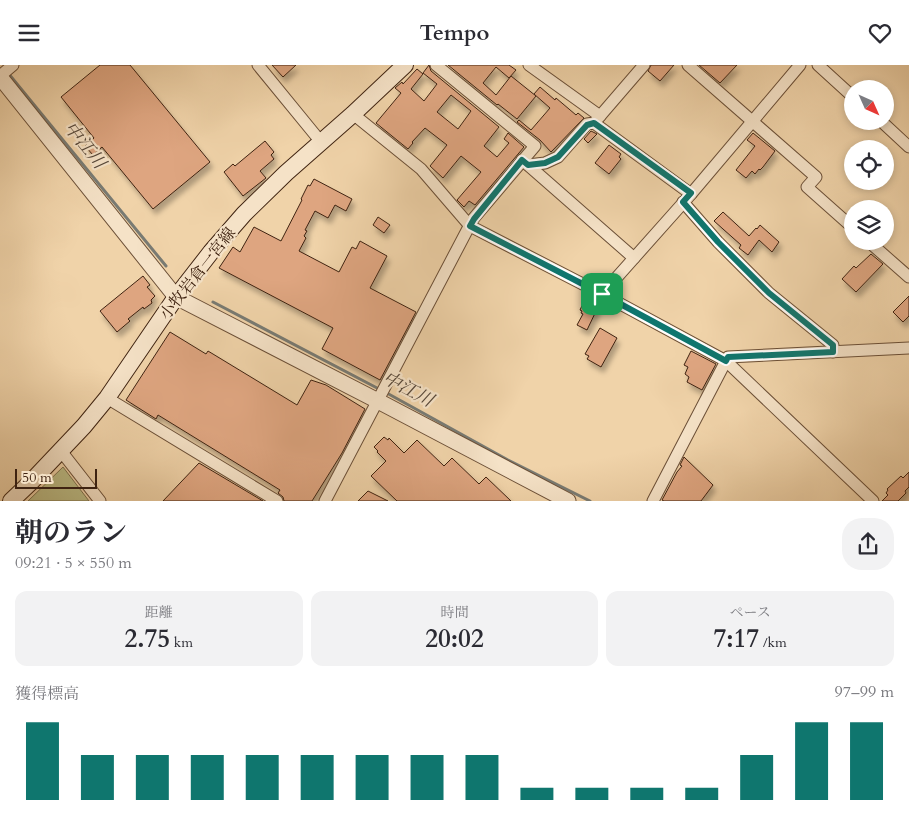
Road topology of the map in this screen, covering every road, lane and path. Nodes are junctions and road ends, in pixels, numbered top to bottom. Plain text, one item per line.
1 (13, 65) edge
2 (258, 65) edge
3 (436, 65) edge
4 (529, 65) edge
5 (644, 65) edge
6 (688, 65) edge
7 (800, 65) edge
8 (818, 65) edge
9 (399, 67) edge
10 (0, 76) edge
11 (844, 89) edge
12 (353, 114) junction
13 (597, 119) junction
14 (752, 121) junction
15 (891, 130) edge
16 (321, 141) junction
17 (909, 147) edge
18 (525, 162) junction
19 (687, 198) junction
20 (844, 220) edge
21 (470, 226) junction
22 (878, 250) edge
23 (634, 258) junction
24 (909, 277) edge
25 (602, 294) junction
26 (176, 297) junction
27 (907, 346) edge
28 (833, 352) junction
29 (726, 361) junction
30 (107, 398) junction
31 (379, 399) junction
32 (61, 451) junction
33 (11, 501) edge
34 (100, 501) edge
35 (277, 501) edge
36 (325, 501) edge
37 (568, 501) edge
38 (654, 501) edge
39 (873, 501) edge

1 - 10 street
2 - 16 street
3 - 18 street
4 - 13 street
5 - 13 street
6 - 14 street
7 - 14 street
8 - 11 street
9 - 12 main road, 小牧岩倉一宮線
10 - 26 street
12 - 16 main road, 小牧岩倉一宮線
12 - 21 street
13 - 18 street
13 - 19 street
14 - 19 street
14 - 20 street
15 - 17 street
16 - 26 main road, 小牧岩倉一宮線
18 - 21 street
18 - 23 street
19 - 23 street
19 - 28 street
21 - 25 street
21 - 31 street
22 - 24 street
23 - 25 street
25 - 29 street
26 - 30 main road, 小牧岩倉一宮線
26 - 31 street
27 - 28 street
28 - 29 street
29 - 38 street
29 - 39 street
30 - 32 main road, 小牧岩倉一宮線
30 - 35 street
31 - 36 street
31 - 37 street
32 - 33 main road, 小牧岩倉一宮線
32 - 34 street

